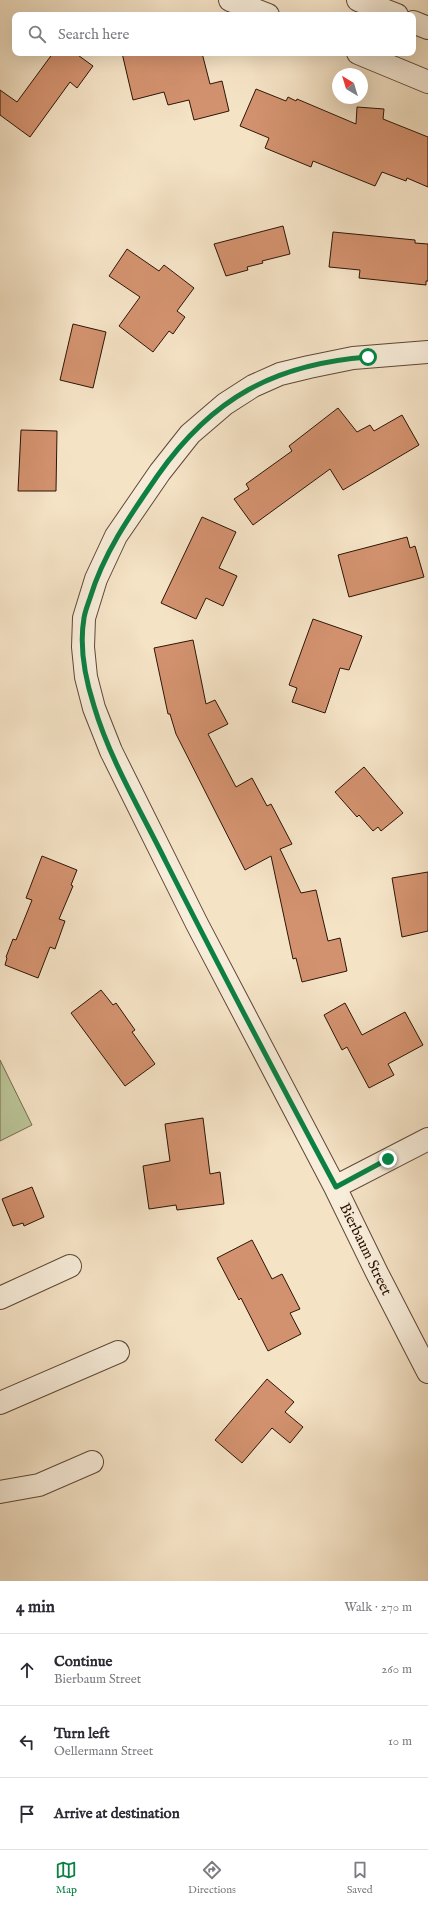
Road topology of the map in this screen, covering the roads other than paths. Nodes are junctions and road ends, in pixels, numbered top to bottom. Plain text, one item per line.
1 (278, 0) edge
2 (358, 0) edge
3 (240, 2) edge
4 (262, 12) edge
5 (276, 12) edge
6 (389, 12) edge
7 (416, 23) edge
8 (428, 28) edge
9 (365, 56) edge
10 (428, 82) edge
11 (428, 352) edge
12 (428, 1139) edge
13 (336, 1187) junction
14 (70, 1266) dead end
15 (0, 1298) edge
16 (118, 1352) dead end
17 (428, 1372) edge
18 (0, 1402) edge
19 (92, 1462) dead end
20 (0, 1492) edge

1 - 5 street
2 - 6 street
3 - 4 street
7 - 8 street
9 - 10 street
11 - 13 street, Bierbaum Street
12 - 13 street
13 - 17 street, Bierbaum Street
14 - 15 street
16 - 18 street
19 - 20 street

